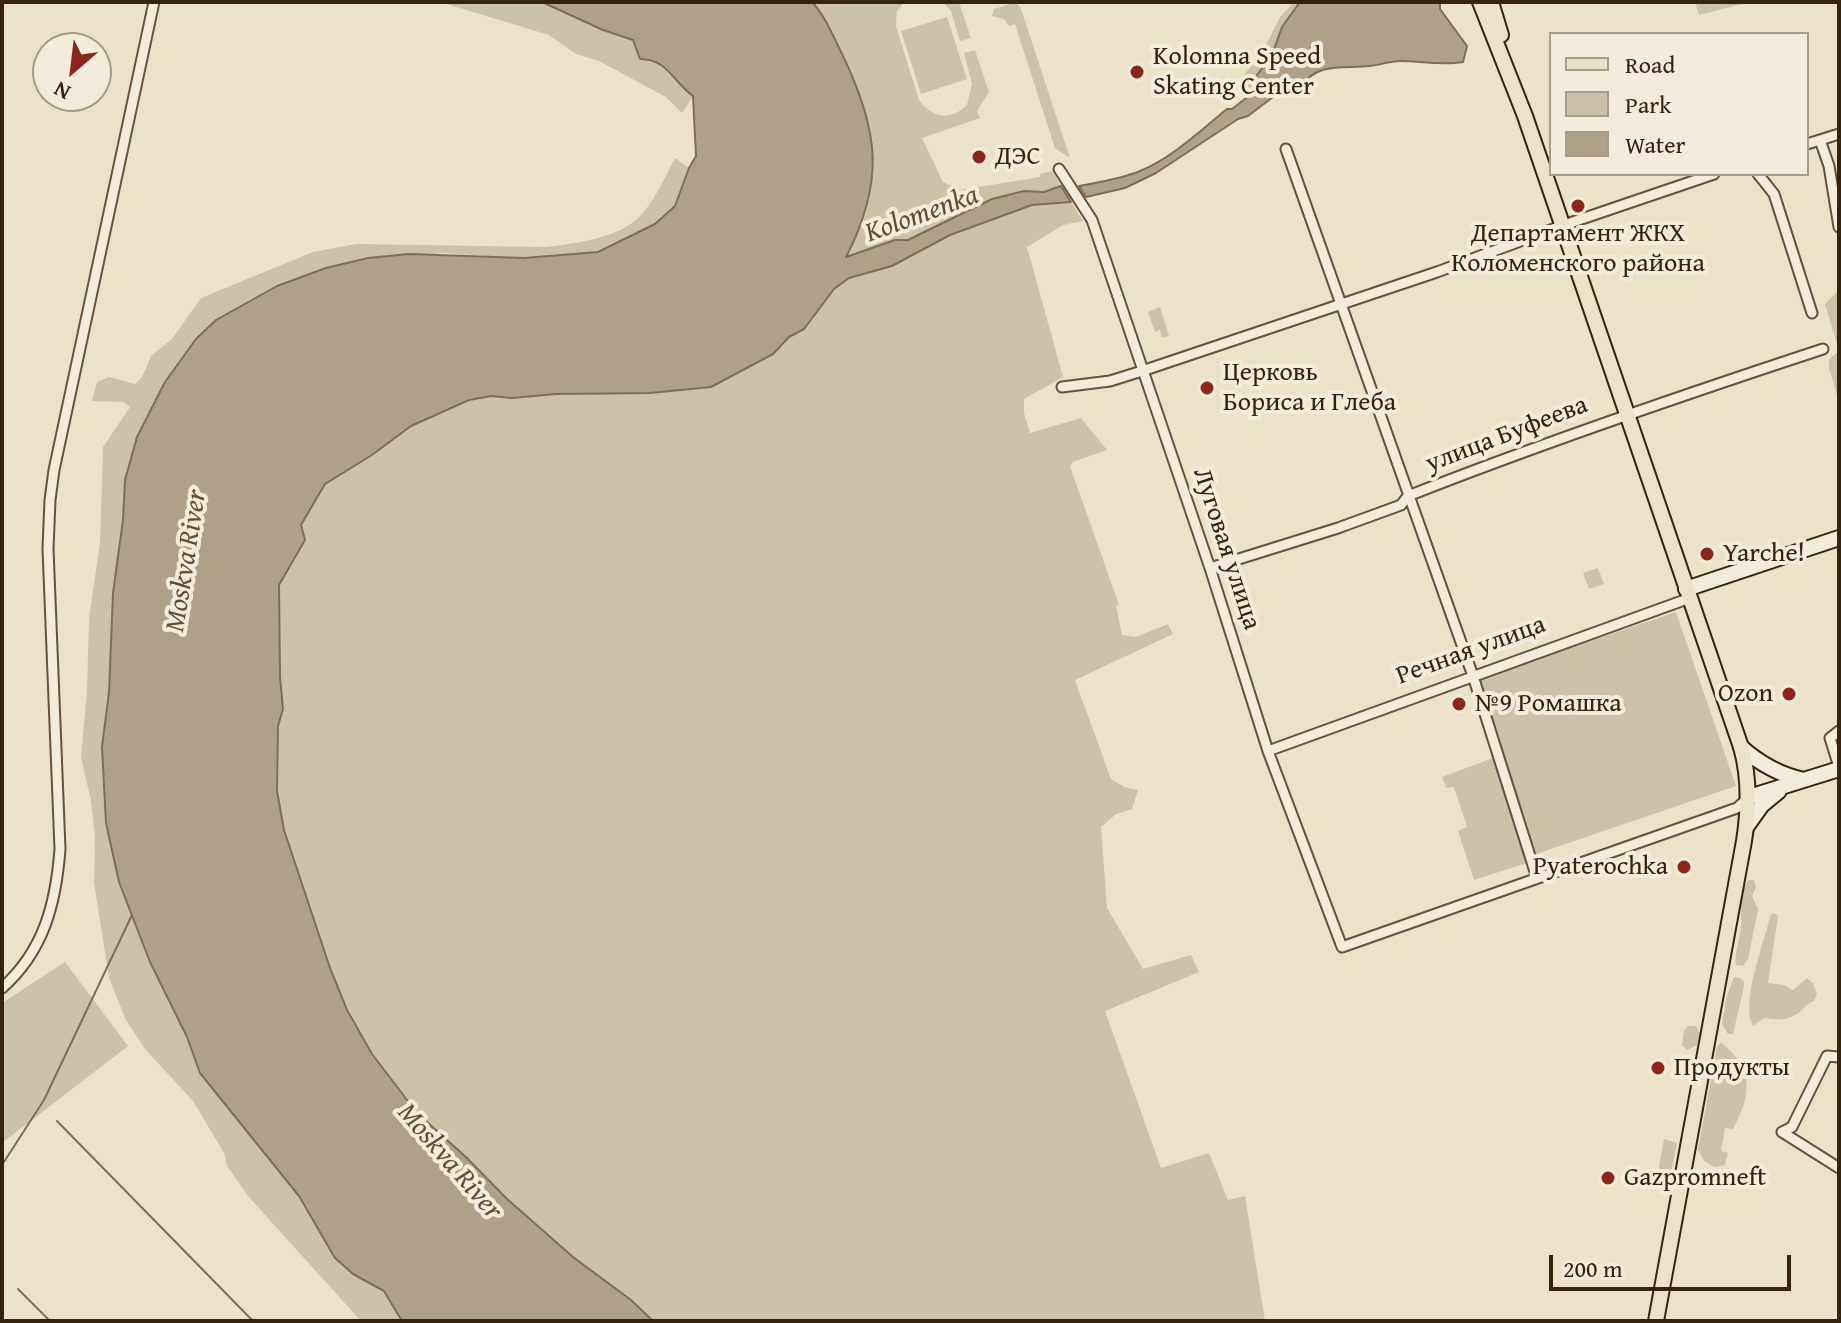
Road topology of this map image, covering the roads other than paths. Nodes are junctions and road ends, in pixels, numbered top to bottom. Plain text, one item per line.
1 (154, 2) edge
2 (1480, 2) edge
3 (1491, 2) edge
4 (1516, 93) junction
5 (1839, 134) edge
6 (1820, 140) junction
7 (1809, 143) edge
8 (1286, 149) dead end
9 (1059, 169) dead end
10 (1708, 176) edge
11 (1760, 176) edge
12 (1561, 226) junction
13 (1839, 227) edge
14 (1341, 303) junction
15 (1812, 313) dead end
16 (1823, 349) dead end
17 (1142, 371) junction
18 (1062, 387) dead end
19 (1626, 414) junction
20 (1408, 496) junction
21 (1839, 538) edge
22 (1210, 568) junction
23 (1688, 594) junction
24 (1473, 676) junction
25 (1839, 731) edge
26 (1741, 747) junction
27 (1268, 751) junction
28 (1839, 768) edge
29 (1805, 780) junction
30 (1785, 786) junction
31 (1749, 797) junction
32 (1747, 826) junction
33 (1537, 878) junction
34 (2, 988) edge
35 (1839, 1057) edge
36 (1839, 1168) edge
37 (1656, 1321) edge

1 - 34 street
2 - 4 main road
3 - 4 main road
4 - 12 main road
5 - 6 street
6 - 7 street
6 - 13 street
8 - 14 street
9 - 17 street, Луговая улица
10 - 12 street
11 - 15 street
12 - 14 street
12 - 19 main road
14 - 17 street
14 - 20 street
16 - 19 street, улица Буфеева
17 - 18 street
17 - 22 street, Луговая улица
19 - 20 street, улица Буфеева
19 - 23 main road
20 - 22 street, улица Буфеева
20 - 24 street
21 - 23 main road, Речная улица
22 - 27 street, Луговая улица
23 - 24 street, Речная улица
23 - 26 main road
24 - 27 street, Речная улица
24 - 33 street
25 - 28 street
26 - 29 main road
26 - 31 main road
27 - 33 street, Луговая улица
28 - 29 main road
29 - 30 main road
30 - 31 main road
30 - 32 main road
31 - 32 main road
31 - 33 street
32 - 37 main road
35 - 36 street

